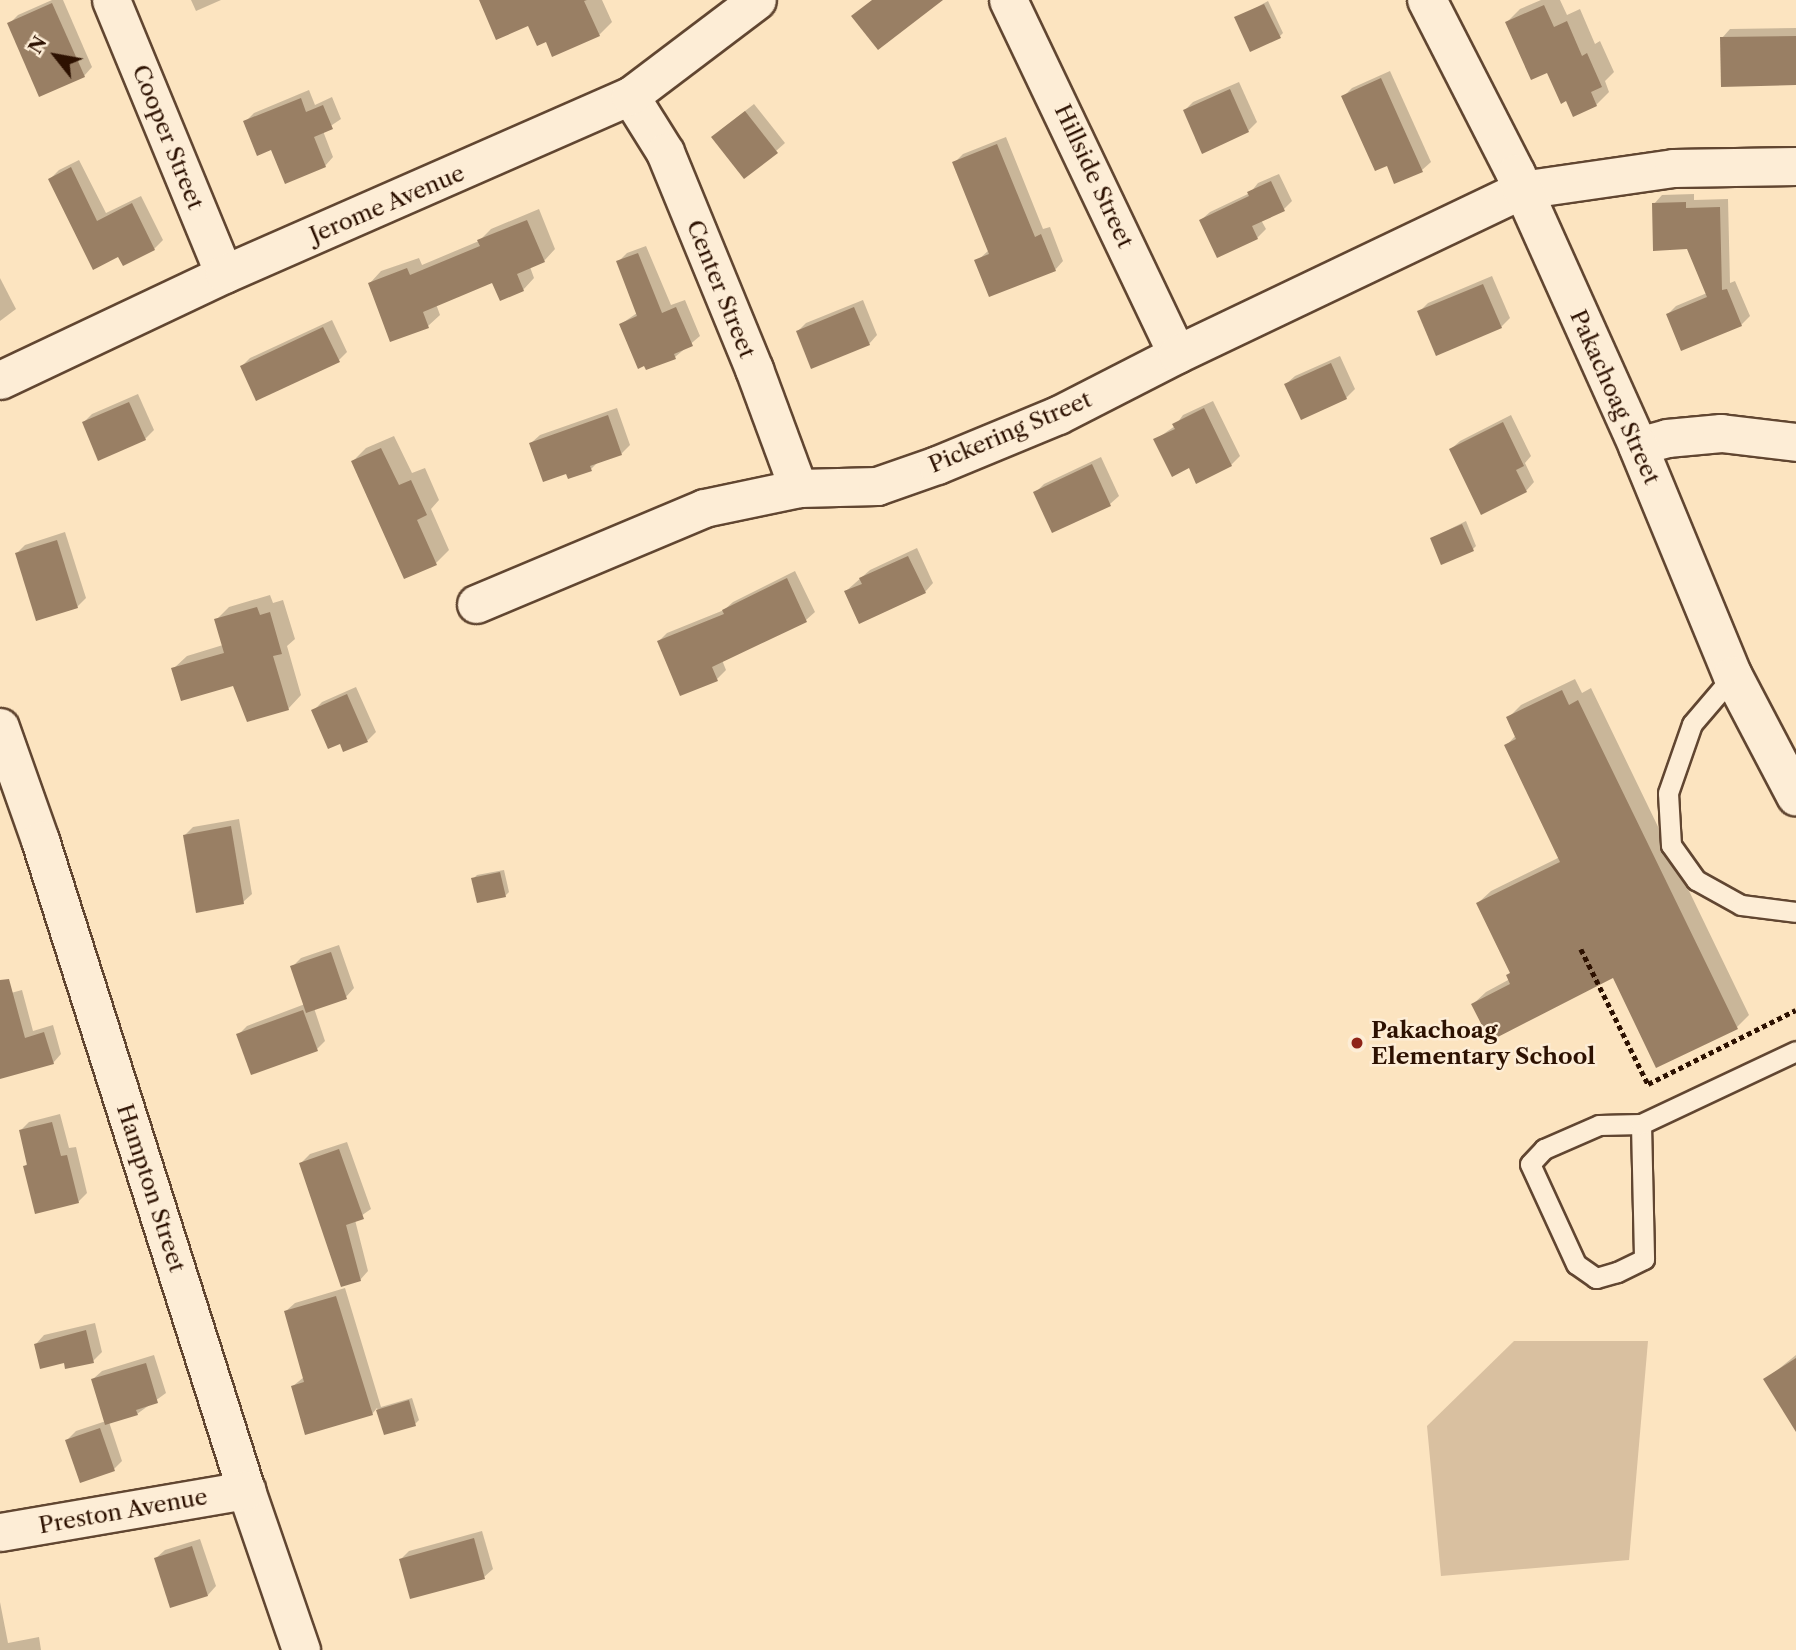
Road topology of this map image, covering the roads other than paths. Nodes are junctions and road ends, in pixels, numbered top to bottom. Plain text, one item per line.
1 (111, 0) edge
2 (757, 0) edge
3 (1009, 0) edge
4 (1427, 0) edge
5 (630, 96) junction
6 (1796, 166) edge
7 (1521, 190) junction
8 (224, 274) junction
9 (1177, 354) junction
10 (0, 380) edge
11 (1796, 442) edge
12 (1638, 446) junction
13 (798, 488) junction
14 (476, 604) dead end
15 (1733, 676) junction
16 (0, 727) edge
17 (1796, 796) edge
18 (1796, 912) edge
19 (1796, 1051) edge
20 (1641, 1124) junction
21 (246, 1490) junction
22 (0, 1532) edge
23 (301, 1650) edge

1 - 8 street, Cooper Street
2 - 5 street, Jerome Avenue
3 - 9 street, Hillside Street
4 - 7 street, Pakachoag Street
5 - 8 street, Jerome Avenue
5 - 13 street, Center Street
6 - 7 street, Pickering Street
7 - 9 street, Pickering Street
7 - 12 street, Pakachoag Street
8 - 10 street, Jerome Avenue
9 - 13 street, Pickering Street
11 - 12 street
12 - 15 street, Pakachoag Street
13 - 14 street, Pickering Street
15 - 17 street, Pakachoag Street
15 - 18 lane
16 - 21 street, Hampton Street
19 - 20 lane
20 - 20 lane
21 - 22 street, Preston Avenue
21 - 23 street, Hampton Street

